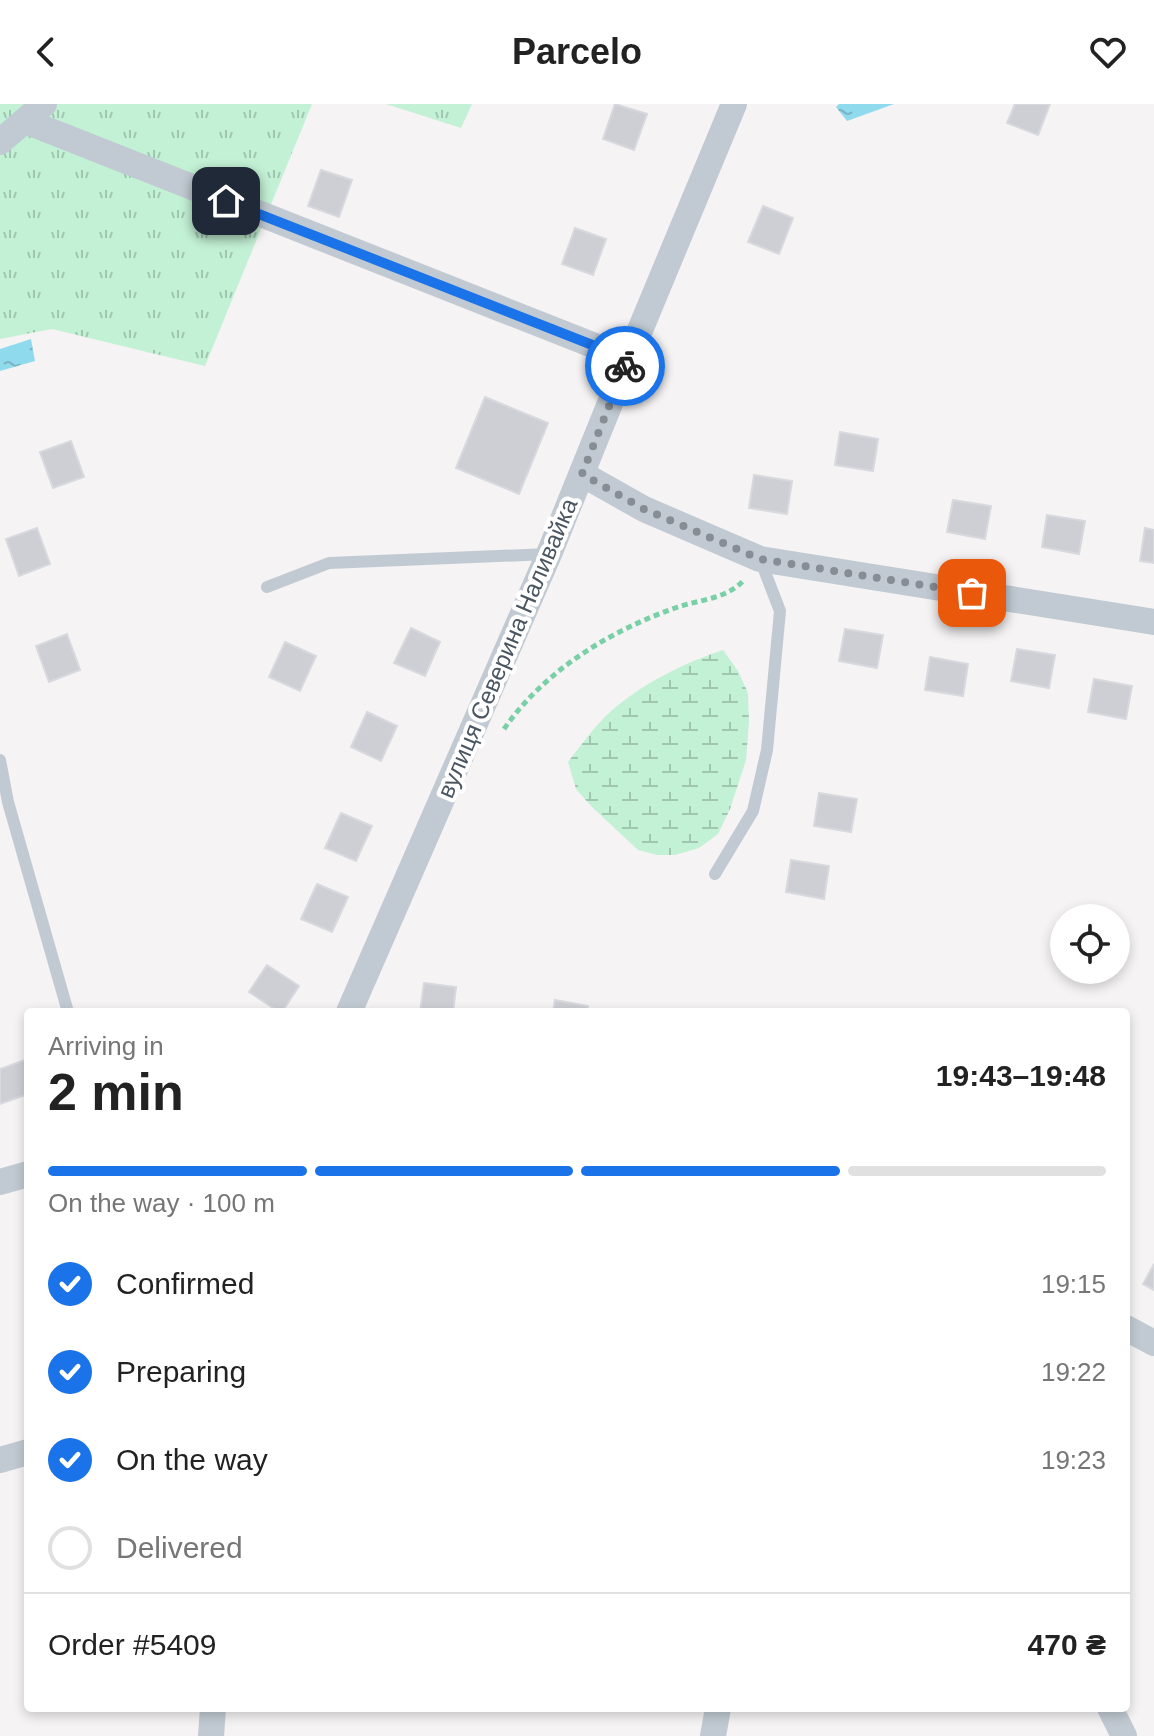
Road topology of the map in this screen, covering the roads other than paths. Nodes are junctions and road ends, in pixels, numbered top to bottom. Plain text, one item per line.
1 (734, 104) edge
2 (35, 113) edge
3 (0, 142) edge
4 (628, 359) junction
5 (582, 474) junction
6 (549, 554) junction
7 (760, 559) junction
8 (267, 587) dead end
9 (1154, 622) edge
10 (0, 760) edge
11 (715, 874) dead end
12 (67, 1008) edge
13 (351, 1008) edge
14 (24, 1175) edge
15 (0, 1182) edge
16 (1130, 1330) edge
17 (1154, 1343) edge
18 (24, 1453) edge
19 (0, 1460) edge
20 (213, 1712) edge
21 (717, 1712) edge
22 (1112, 1712) edge
23 (211, 1736) edge
24 (713, 1736) edge
25 (1124, 1736) edge

1 - 4 street, вулиця Северина Наливайка
2 - 3 street
2 - 4 street
4 - 5 street, вулиця Северина Наливайка
5 - 6 street, вулиця Северина Наливайка
5 - 7 street
6 - 8 lane
6 - 13 street, вулиця Северина Наливайка
7 - 9 street
7 - 11 lane
10 - 12 lane
14 - 15 street
16 - 17 street
18 - 19 street
20 - 23 street
21 - 24 street
22 - 25 street

